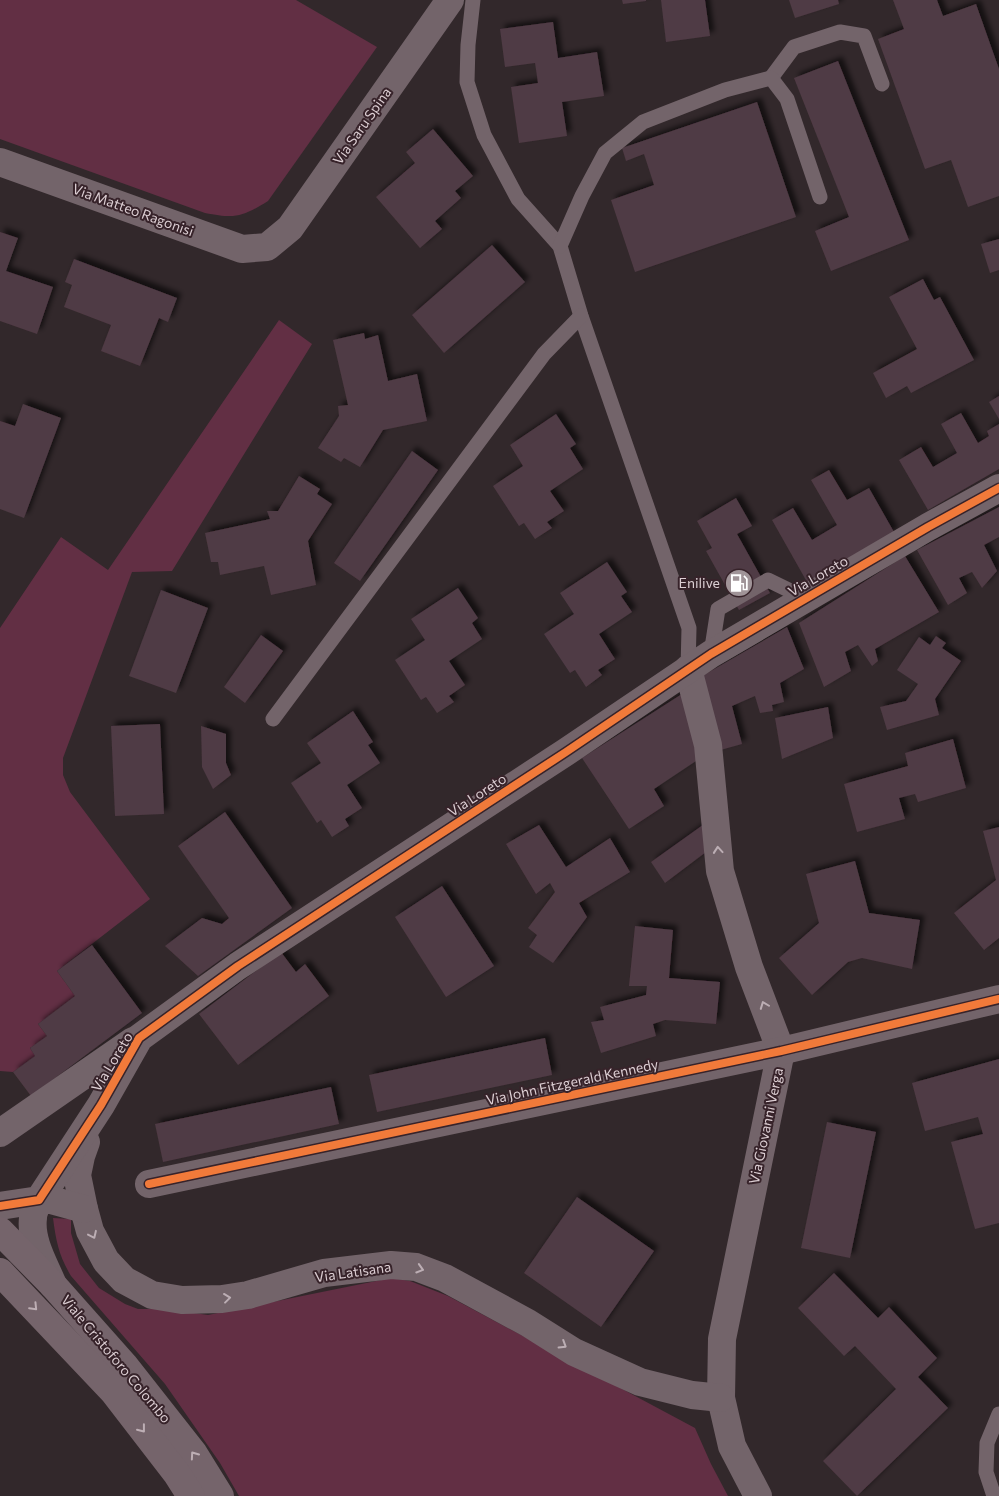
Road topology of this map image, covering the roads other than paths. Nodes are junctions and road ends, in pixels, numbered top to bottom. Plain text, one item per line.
1 (450, 0) edge
2 (474, 0) edge
3 (771, 78) junction
4 (882, 84) dead end
5 (0, 162) edge
6 (820, 197) dead end
7 (560, 246) junction
8 (267, 247) joint
9 (582, 316) junction
10 (999, 488) edge
11 (688, 670) junction
12 (273, 719) dead end
13 (999, 999) edge
14 (139, 1038) junction
15 (781, 1051) junction
16 (101, 1105) junction
17 (0, 1133) edge
18 (149, 1184) dead end
19 (39, 1200) junction
20 (0, 1206) edge
21 (84, 1209) junction
22 (0, 1231) edge
23 (0, 1272) edge
24 (54, 1285) junction
25 (721, 1398) junction
26 (999, 1414) edge
27 (191, 1496) edge
28 (220, 1496) edge
29 (758, 1496) edge
30 (994, 1496) edge

1 - 8 street, Via Saru Spina
2 - 7 lane
3 - 4 lane
3 - 6 lane
3 - 7 lane
5 - 8 street, Via Matteo Ragonisi
7 - 9 lane
9 - 11 lane
9 - 12 lane
10 - 11 street, Via Loreto
11 - 14 street, Via Loreto
15 -> 11 street, Via Giovanni Verga
13 - 15 street, Via John Fitzgerald Kennedy
14 - 16 street, Via Loreto
14 - 17 street
15 - 18 street, Via John Fitzgerald Kennedy
15 - 25 street, Via Giovanni Verga
16 - 19 street, Via Loreto
16 - 21 street, Via Latisana
19 - 20 street
19 - 21 street
19 - 24 street, Via Loreto
21 -> 25 street, Via Latisana
22 - 24 main road, Viale Cristoforo Colombo
23 -> 27 main road, Viale Cristoforo Colombo
28 -> 24 main road, Viale Cristoforo Colombo
25 - 29 street, Via Giovanni Verga
26 - 30 lane

